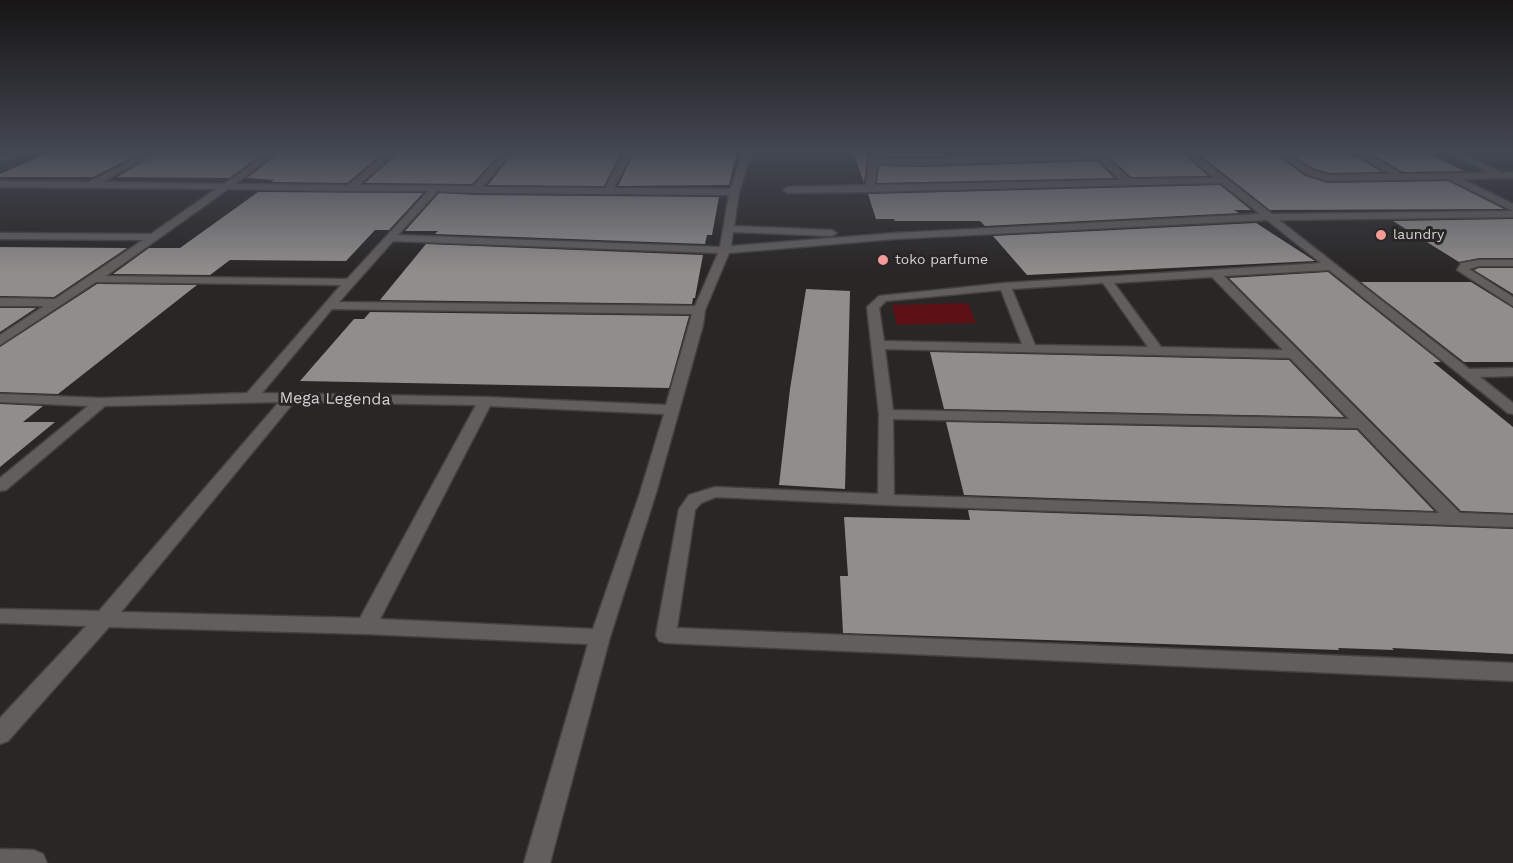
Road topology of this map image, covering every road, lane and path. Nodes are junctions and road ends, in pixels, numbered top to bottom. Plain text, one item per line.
1 (218, 191) edge
2 (433, 191) edge
3 (642, 191) edge
4 (1236, 191) edge
5 (1480, 191) edge
6 (734, 192) joint
7 (1513, 208) edge
8 (1513, 214) edge
9 (1268, 217) junction
10 (728, 229) junction
11 (0, 236) edge
12 (895, 236) junction
13 (153, 237) junction
14 (391, 238) junction
15 (725, 250) junction
16 (1513, 263) edge
17 (1334, 266) junction
18 (1214, 272) junction
19 (94, 279) junction
20 (1106, 279) junction
21 (350, 282) junction
22 (1005, 286) junction
23 (0, 302) edge
24 (1513, 302) edge
25 (58, 303) junction
26 (329, 305) junction
27 (699, 310) junction
28 (0, 341) edge
29 (879, 345) junction
30 (1030, 347) junction
31 (1157, 351) junction
32 (1293, 354) junction
33 (1513, 372) edge
34 (1466, 373) junction
35 (251, 397) junction
36 (0, 398) edge
37 (289, 399) junction
38 (485, 401) junction
39 (101, 402) junction
40 (670, 410) junction
41 (1513, 411) edge
42 (886, 414) junction
43 (1362, 424) junction
44 (0, 486) edge
45 (886, 500) junction
46 (1455, 519) junction
47 (1513, 521) edge
48 (0, 616) edge
49 (104, 619) junction
50 (366, 626) junction
51 (600, 637) junction
52 (1513, 672) edge
53 (0, 734) edge
54 (0, 862) edge
55 (34, 863) edge
56 (537, 863) edge

1 - 13 street
2 - 14 street
3 - 6 street
4 - 9 street
5 - 7 street
6 - 10 street
8 - 9 street
9 - 12 street
9 - 17 street
10 - 12 street
10 - 15 street
11 - 13 street
12 - 15 street
13 - 19 street
14 - 15 street
14 - 21 street
15 - 27 street
16 - 24 street
17 - 18 street
17 - 34 street
18 - 20 street
18 - 32 street
19 - 21 street
19 - 25 street
20 - 22 street
20 - 31 street
21 - 26 street
22 - 29 street
22 - 30 street
23 - 25 street
25 - 28 street
26 - 27 street
26 - 35 street
27 - 40 street
29 - 30 street
29 - 42 street
30 - 31 street
31 - 32 street
32 - 43 street
33 - 34 street
34 - 41 street
35 - 37 street, Mega Legenda
35 - 39 street, Mega Legenda
36 - 39 street, Mega Legenda
37 - 38 street, Mega Legenda
37 - 49 street
38 - 40 street, Mega Legenda
38 - 50 street
39 - 44 street
40 - 51 street
42 - 43 street
42 - 45 street
43 - 46 street
45 - 46 street
45 - 52 street
46 - 47 street
48 - 49 street
49 - 50 street
49 - 53 street
50 - 51 street
51 - 56 street
54 - 55 street

